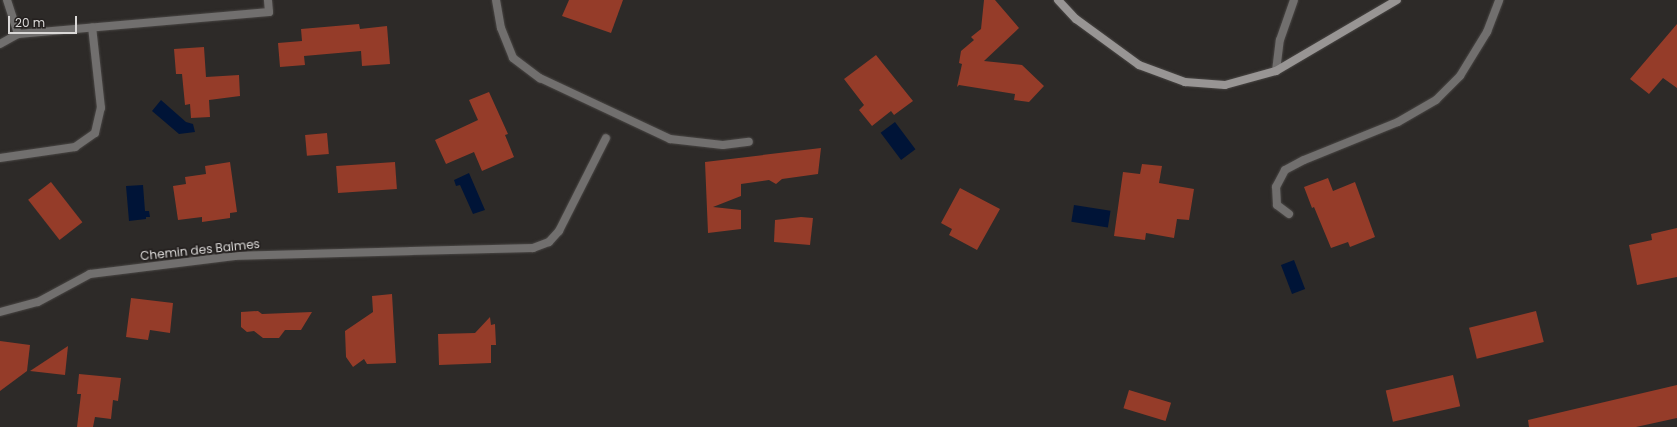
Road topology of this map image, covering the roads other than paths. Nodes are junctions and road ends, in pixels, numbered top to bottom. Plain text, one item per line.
1 (7, 0) edge
2 (268, 0) edge
3 (496, 0) edge
4 (1058, 0) edge
5 (1294, 0) edge
6 (1397, 0) edge
7 (1499, 0) edge
8 (92, 28) junction
9 (18, 34) junction
10 (0, 44) edge
11 (1276, 71) junction
12 (606, 138) dead end
13 (750, 142) dead end
14 (0, 158) edge
15 (1290, 214) dead end
16 (0, 312) edge

1 - 9 street
2 - 8 street
3 - 13 street
4 - 11 street
5 - 11 street
6 - 11 street
7 - 15 street
8 - 9 street
8 - 14 street
9 - 10 street
12 - 16 street, Chemin des Balmes

